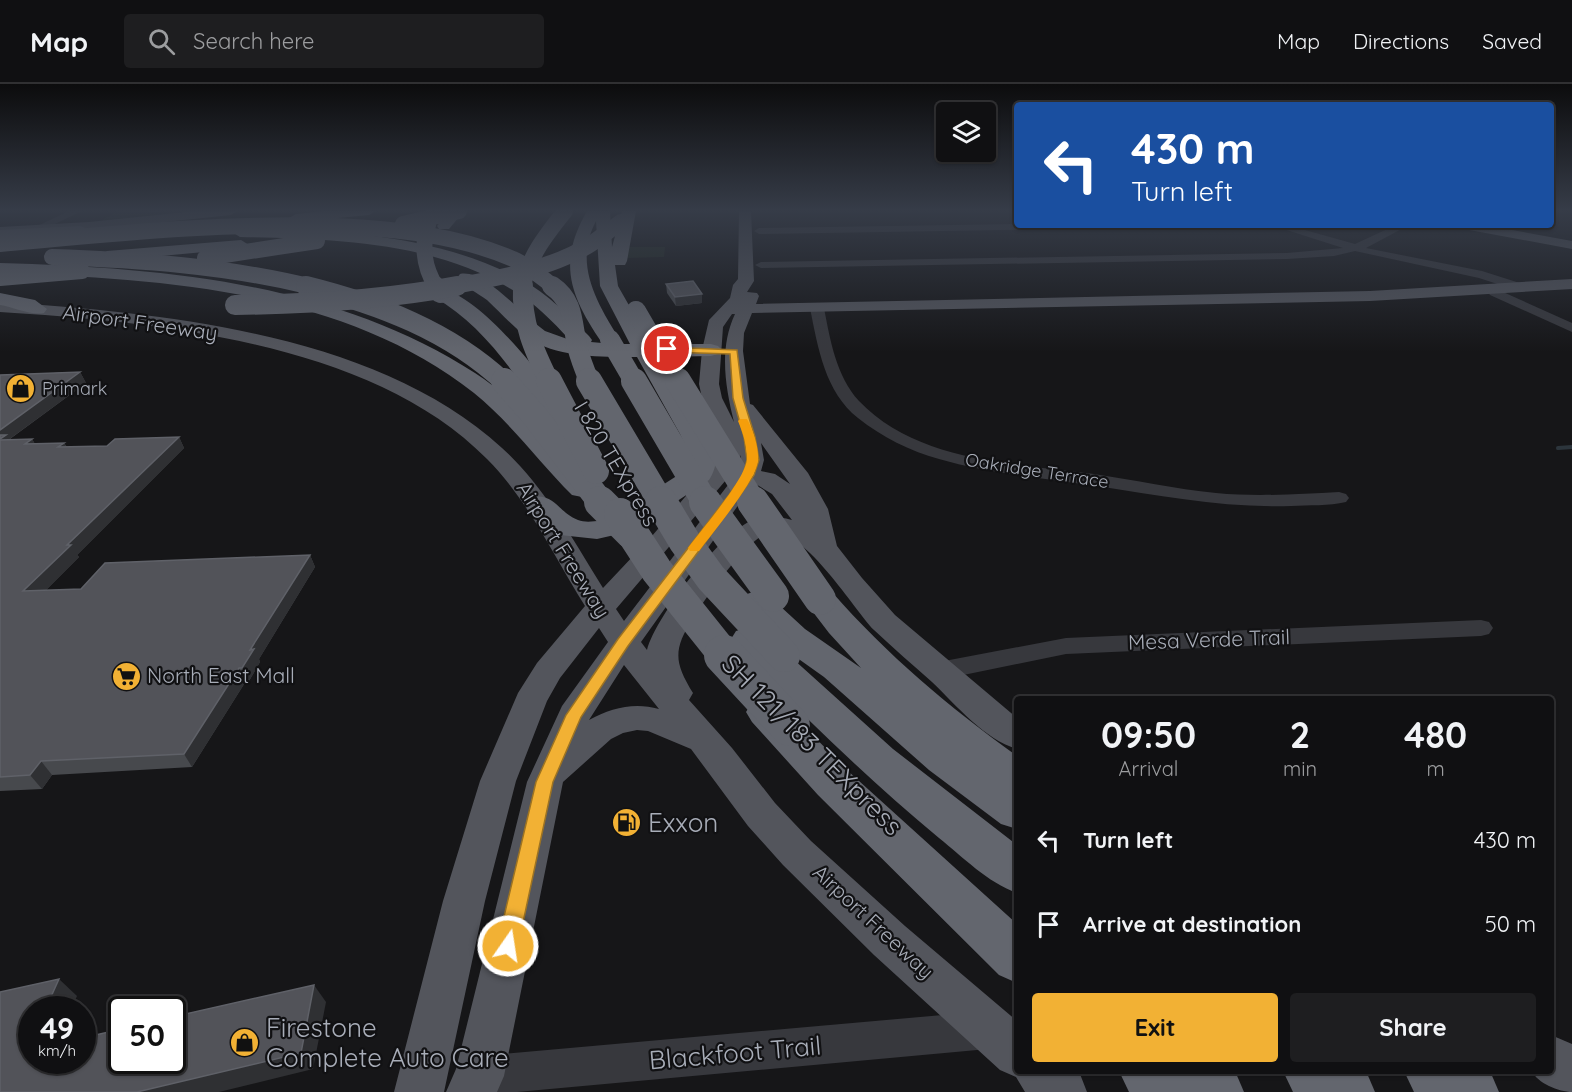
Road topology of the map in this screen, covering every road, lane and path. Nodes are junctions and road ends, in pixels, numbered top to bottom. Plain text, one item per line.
1 (15, 258) edge
2 (75, 258) edge
3 (202, 258) edge
4 (406, 258) edge
5 (423, 258) edge
6 (449, 258) edge
7 (484, 258) edge
8 (511, 258) edge
9 (532, 258) edge
10 (545, 258) edge
11 (558, 258) edge
12 (576, 258) edge
13 (605, 258) edge
14 (619, 258) edge
15 (746, 258) edge
16 (1168, 258) edge
17 (1402, 258) edge
18 (761, 265) dead end
19 (0, 278) edge
20 (1572, 284) edge
21 (0, 287) edge
22 (1522, 288) junction
23 (1490, 290) junction
24 (58, 292) dead end
25 (0, 299) edge
26 (215, 304) dead end
27 (546, 304) junction
28 (0, 307) edge
29 (817, 308) junction
30 (37, 309) junction
31 (736, 310) junction
32 (1572, 315) edge
33 (1546, 316) junction
34 (1572, 328) edge
35 (644, 349) junction
36 (723, 351) junction
37 (738, 398) junction
38 (719, 474) junction
39 (748, 475) junction
40 (1339, 498) dead end
41 (538, 504) junction
42 (605, 510) junction
43 (631, 533) junction
44 (829, 554) junction
45 (765, 599) junction
46 (607, 602) junction
47 (1481, 628) dead end
48 (623, 643) junction
49 (939, 671) junction
50 (774, 692) junction
51 (1014, 734) edge
52 (702, 739) junction
53 (1014, 777) edge
54 (544, 782) junction
55 (1014, 810) edge
56 (1014, 870) edge
57 (1014, 934) edge
58 (1014, 954) edge
59 (1004, 1041) edge
60 (1554, 1061) edge
61 (1572, 1071) edge
62 (1041, 1074) edge
63 (1152, 1074) edge
64 (1192, 1074) edge
65 (1317, 1074) edge
66 (1439, 1074) edge
67 (475, 1084) edge
68 (420, 1092) edge
69 (1062, 1092) edge
70 (1173, 1092) edge
71 (1215, 1092) edge
72 (1346, 1092) edge
73 (1470, 1092) edge

1 - 42 highway, Airport Freeway
2 - 43 highway, bridge
3 - 19 highway, bridge
4 - 35 highway
5 - 42 highway, bridge
6 - 27 highway
7 - 27 highway
8 - 50 highway, bridge
9 - 43 highway, I 820 TEXpress, bridge
10 - 50 highway, I 820 TEXpress, bridge
11 - 26 highway, bridge
12 - 45 highway, bridge
13 - 35 highway
14 - 53 highway, bridge
15 - 31 main road
16 - 18 street
17 - 22 street
20 - 22 main road
21 - 24 highway
22 - 23 main road
23 - 29 main road
23 - 33 street
25 - 30 highway
27 - 45 highway
28 - 30 main road, Airport Freeway
29 - 31 main road
29 - 40 street, Oakridge Terrace
30 - 41 main road, Airport Freeway
31 - 36 main road
32 - 33 street
33 - 34 street
35 - 36 highway
35 - 41 highway
36 - 37 main road
36 - 38 main road
37 - 39 main road
37 - 44 main road
38 - 39 main road
38 - 46 main road
39 - 44 main road
39 - 48 main road
41 - 46 main road, Airport Freeway
42 - 50 highway, Airport Freeway, bridge
43 - 57 highway, SH 121/183 TEXpress, bridge
44 - 49 main road
44 - 52 main road
45 - 55 highway
46 - 48 main road, Airport Freeway
46 - 68 main road
47 - 49 street, Mesa Verde Trail
48 - 52 main road, Airport Freeway
48 - 54 main road
49 - 51 main road
50 - 56 highway, SH 121/183 TEXpress
50 - 58 highway, Airport Freeway
52 - 54 main road
52 - 59 main road, Airport Freeway
54 - 67 main road
59 - 67 street, Blackfoot Trail
60 - 61 main road
62 - 69 main road
63 - 70 highway
64 - 71 highway
65 - 72 highway
66 - 73 highway

